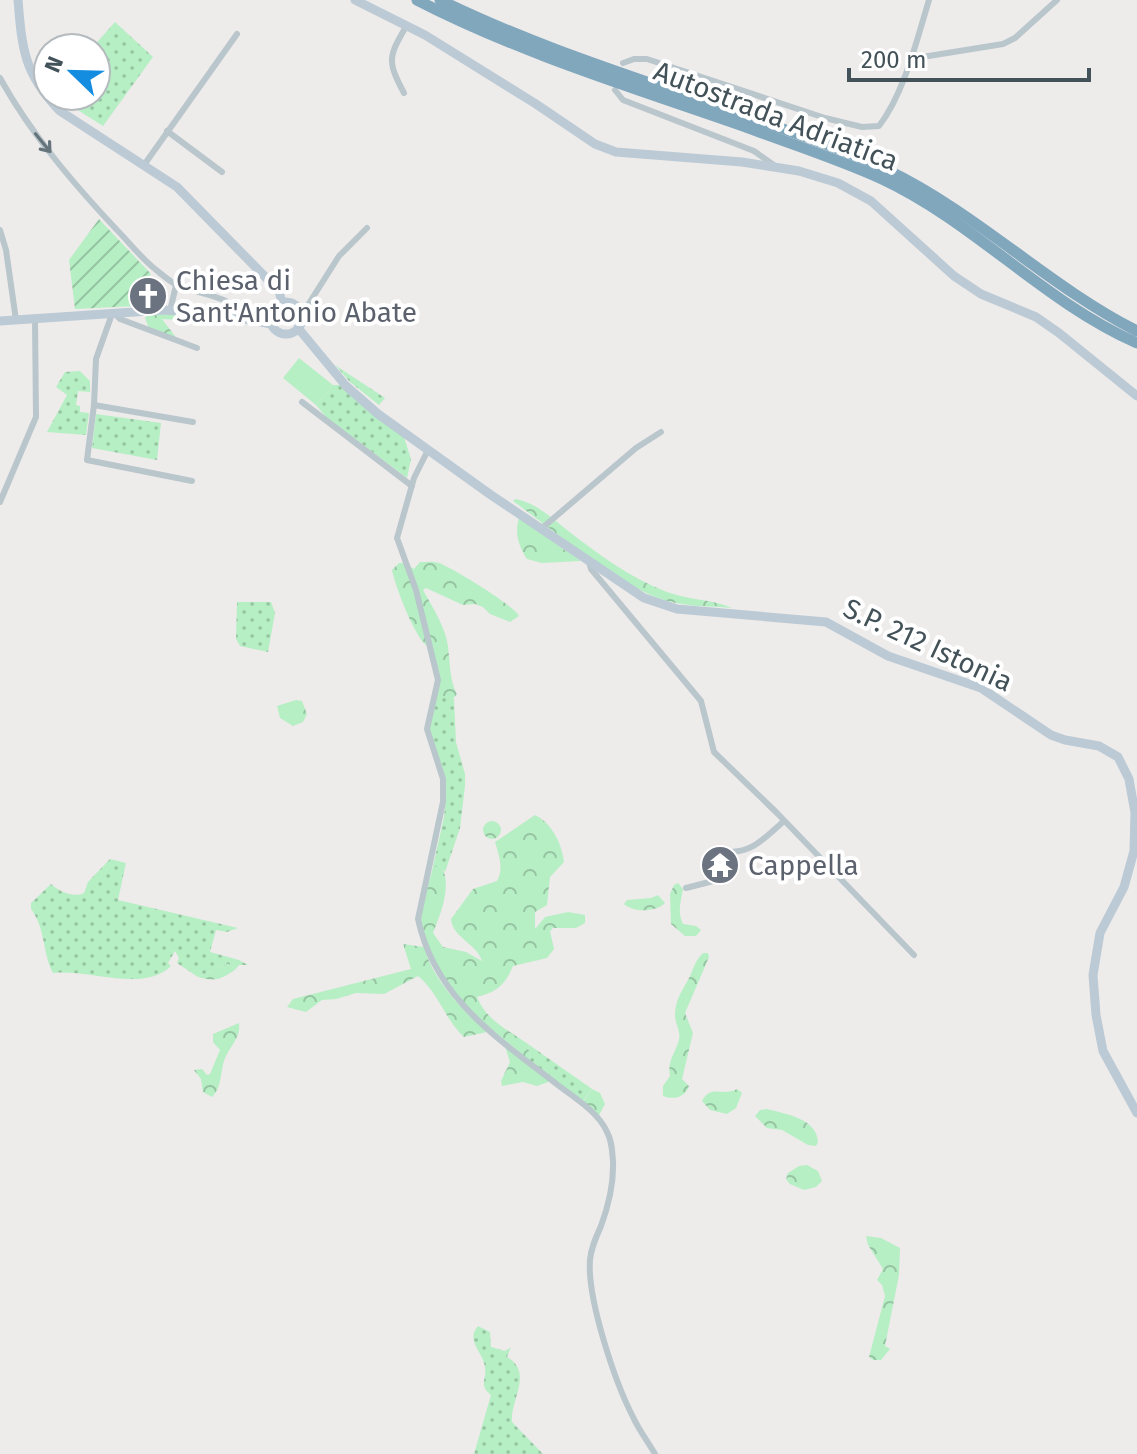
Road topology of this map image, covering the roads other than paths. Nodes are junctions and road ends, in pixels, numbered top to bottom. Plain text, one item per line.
1 (18, 0) edge
2 (355, 0) edge
3 (417, 0) edge
4 (440, 0) edge
5 (929, 0) edge
6 (1057, 0) edge
7 (407, 25) junction
8 (237, 34) dead end
9 (910, 59) junction
10 (623, 63) dead end
11 (0, 78) edge
12 (615, 90) dead end
13 (404, 93) dead end
14 (167, 131) junction
15 (144, 165) junction
16 (778, 168) junction
17 (222, 172) dead end
18 (367, 228) dead end
19 (0, 230) edge
20 (176, 285) junction
21 (282, 303) junction
22 (170, 311) junction
23 (114, 314) junction
24 (301, 316) junction
25 (35, 319) junction
26 (16, 320) junction
27 (245, 320) junction
28 (0, 321) edge
29 (271, 324) junction
30 (298, 328) junction
31 (1137, 331) edge
32 (1137, 343) edge
33 (197, 348) dead end
34 (1137, 396) edge
35 (302, 402) dead end
36 (94, 405) junction
37 (193, 422) dead end
38 (661, 432) dead end
39 (428, 450) junction
40 (192, 481) dead end
41 (412, 486) junction
42 (0, 502) edge
43 (541, 529) junction
44 (588, 561) junction
45 (783, 822) junction
46 (686, 888) dead end
47 (914, 955) dead end
48 (1137, 1113) edge
49 (655, 1454) edge

1 - 15 main road
2 - 7 main road
3 - 32 highway, Autostrada Adriatica
4 - 31 highway, Autostrada Adriatica
5 - 9 street
6 - 9 street
7 - 13 street
7 - 16 main road
8 - 14 street
9 - 10 street
11 -> 20 street
12 - 16 street
14 - 15 street
14 - 17 street
15 - 21 main road
16 - 34 main road
18 - 24 street
19 - 26 street
20 - 22 street
20 - 27 street
21 - 24 main road
21 - 29 main road
22 - 23 main road
22 - 27 main road
23 - 25 main road
23 - 33 street
23 - 36 street
24 - 30 main road
25 - 26 main road
25 - 42 street
26 - 28 main road
27 - 29 main road
29 - 30 main road
30 - 39 main road, S.P. 212 Istonia
35 - 41 street
36 - 37 street
36 - 40 street
38 - 43 street
39 - 41 street
39 - 43 main road, S.P. 212 Istonia
41 - 49 street
43 - 44 main road, S.P. 212 Istonia
44 - 45 street
44 - 48 main road, S.P. 212 Istonia
45 - 46 street
45 - 47 street

